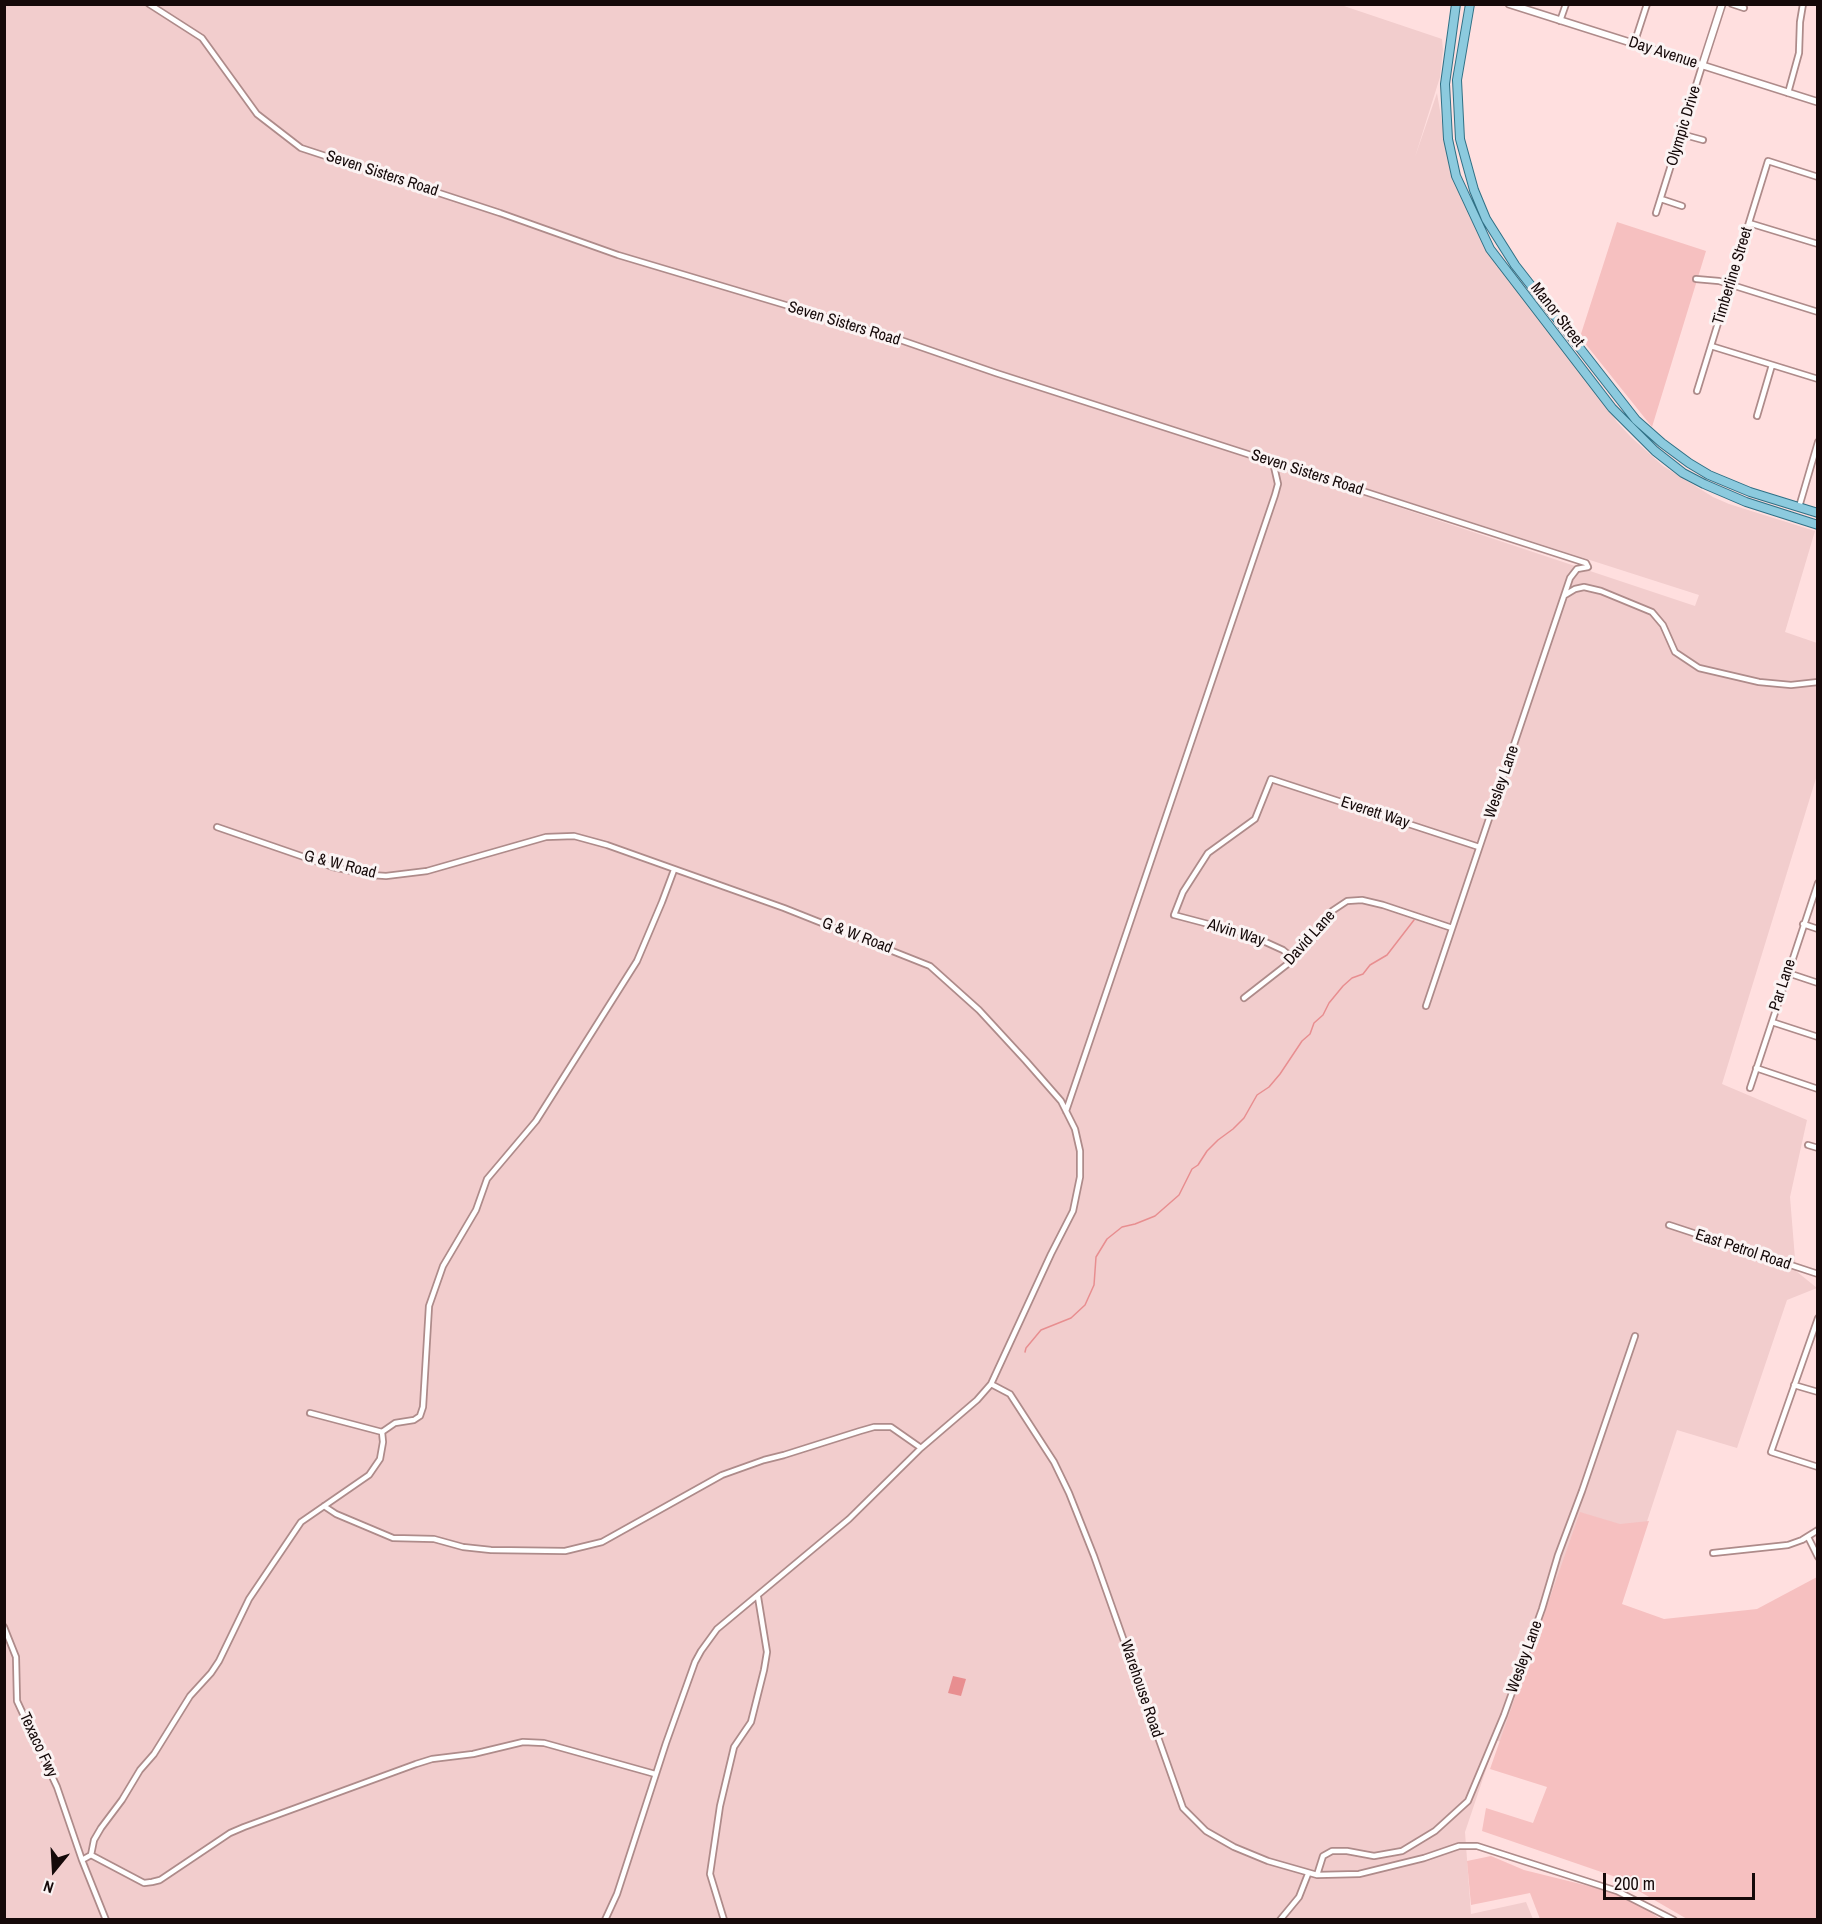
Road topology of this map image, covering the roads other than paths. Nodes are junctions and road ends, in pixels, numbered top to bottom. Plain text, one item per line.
1 (149, 4) edge
2 (1456, 4) edge
3 (1470, 4) edge
4 (1509, 4) edge
5 (1566, 4) edge
6 (1647, 4) edge
7 (1722, 4) edge
8 (1732, 4) edge
9 (1803, 4) edge
10 (1744, 8) dead end
11 (1560, 21) junction
12 (1634, 44) junction
13 (1702, 66) junction
14 (1788, 93) junction
15 (1818, 102) edge
16 (1681, 134) junction
17 (1703, 140) dead end
18 (1818, 177) edge
19 (1661, 200) junction
20 (1682, 206) dead end
21 (1656, 213) dead end
22 (1749, 223) junction
23 (1818, 244) edge
24 (1696, 279) dead end
25 (1730, 284) junction
26 (1818, 312) edge
27 (1711, 346) junction
28 (1773, 365) junction
29 (1818, 379) edge
30 (1697, 391) dead end
31 (1757, 416) dead end
32 (1818, 442) edge
33 (1273, 462) junction
34 (1798, 507) junction
35 (1818, 513) edge
36 (1818, 525) edge
37 (1588, 567) joint
38 (1565, 595) junction
39 (1818, 682) edge
40 (217, 827) dead end
41 (1479, 847) junction
42 (674, 870) junction
43 (1818, 884) edge
44 (1174, 915) joint
45 (1803, 924) junction
46 (1452, 928) junction
47 (1818, 929) edge
48 (1294, 959) junction
49 (1788, 973) junction
50 (1818, 983) edge
51 (1244, 998) dead end
52 (1426, 1006) dead end
53 (1772, 1022) junction
54 (1818, 1037) edge
55 (1756, 1068) junction
56 (1750, 1088) dead end
57 (1818, 1089) edge
58 (1066, 1111) junction
59 (1808, 1145) dead end
60 (1818, 1148) edge
61 (1669, 1225) dead end
62 (1818, 1274) edge
63 (1817, 1318) edge
64 (1635, 1336) dead end
65 (992, 1384) junction
66 (1794, 1384) junction
67 (1818, 1392) edge
68 (310, 1413) dead end
69 (382, 1432) junction
70 (921, 1448) junction
71 (1818, 1467) edge
72 (324, 1506) junction
73 (1818, 1530) edge
74 (1808, 1537) junction
75 (1713, 1553) dead end
76 (1818, 1557) edge
77 (758, 1597) junction
78 (4, 1627) edge
79 (656, 1774) junction
80 (91, 1855) junction
81 (82, 1860) junction
82 (1308, 1874) junction
83 (1317, 1875) junction
84 (106, 1920) edge
85 (605, 1920) edge
86 (724, 1920) edge
87 (1280, 1920) edge
88 (1674, 1920) edge

1 - 33 street, Seven Sisters Road
2 - 36 main road, Manor Street
3 - 34 main road, Manor Street
4 - 11 street, Day Avenue
5 - 11 street
6 - 12 street
7 - 13 street, Olympic Drive
8 - 10 street
9 - 14 street
11 - 12 street, Day Avenue
12 - 13 street, Day Avenue
13 - 14 street, Day Avenue
13 - 16 street, Olympic Drive
14 - 15 street, Day Avenue
16 - 17 street
16 - 19 street, Olympic Drive
18 - 22 street, Timberline Street
19 - 20 street
19 - 21 street, Olympic Drive
22 - 23 street
22 - 25 street, Timberline Street
24 - 25 street
25 - 26 street
25 - 27 street, Timberline Street
27 - 28 street
27 - 30 street, Timberline Street
28 - 29 street
28 - 31 street
32 - 34 street
33 - 37 street, Seven Sisters Road
33 - 58 street
34 - 35 main road, Manor Street
37 - 38 street, Wesley Lane
38 - 39 street
38 - 41 street, Wesley Lane
40 - 42 street, G & W Road
41 - 44 street, Everett Way
41 - 46 street, Wesley Lane
42 - 58 street, G & W Road
42 - 69 street
43 - 45 street, Par Lane
44 - 48 street, Alvin Way
45 - 47 street
45 - 49 street, Par Lane
46 - 48 street, David Lane
46 - 52 street, Wesley Lane
48 - 51 street, David Lane
49 - 50 street
49 - 53 street, Par Lane
53 - 54 street
53 - 55 street, Par Lane
55 - 56 street, Par Lane
55 - 57 street
58 - 65 street, G & W Road
59 - 60 street
61 - 62 street, East Petrol Road
63 - 66 street
64 - 83 street, Wesley Lane
65 - 70 street, G & W Road
65 - 82 street, Warehouse Road
66 - 67 street
66 - 71 street
68 - 69 street
69 - 72 street
70 - 72 street
70 - 77 street, G & W Road
72 - 80 street
73 - 74 street
74 - 75 street
74 - 76 street
77 - 79 street, G & W Road
77 - 86 street
78 - 81 street, Texaco Fwy
79 - 80 street
79 - 85 street, G & W Road
80 - 81 street
81 - 84 street, Texaco Fwy
82 - 83 street, Warehouse Road
82 - 87 street
83 - 88 street, Warehouse Road

